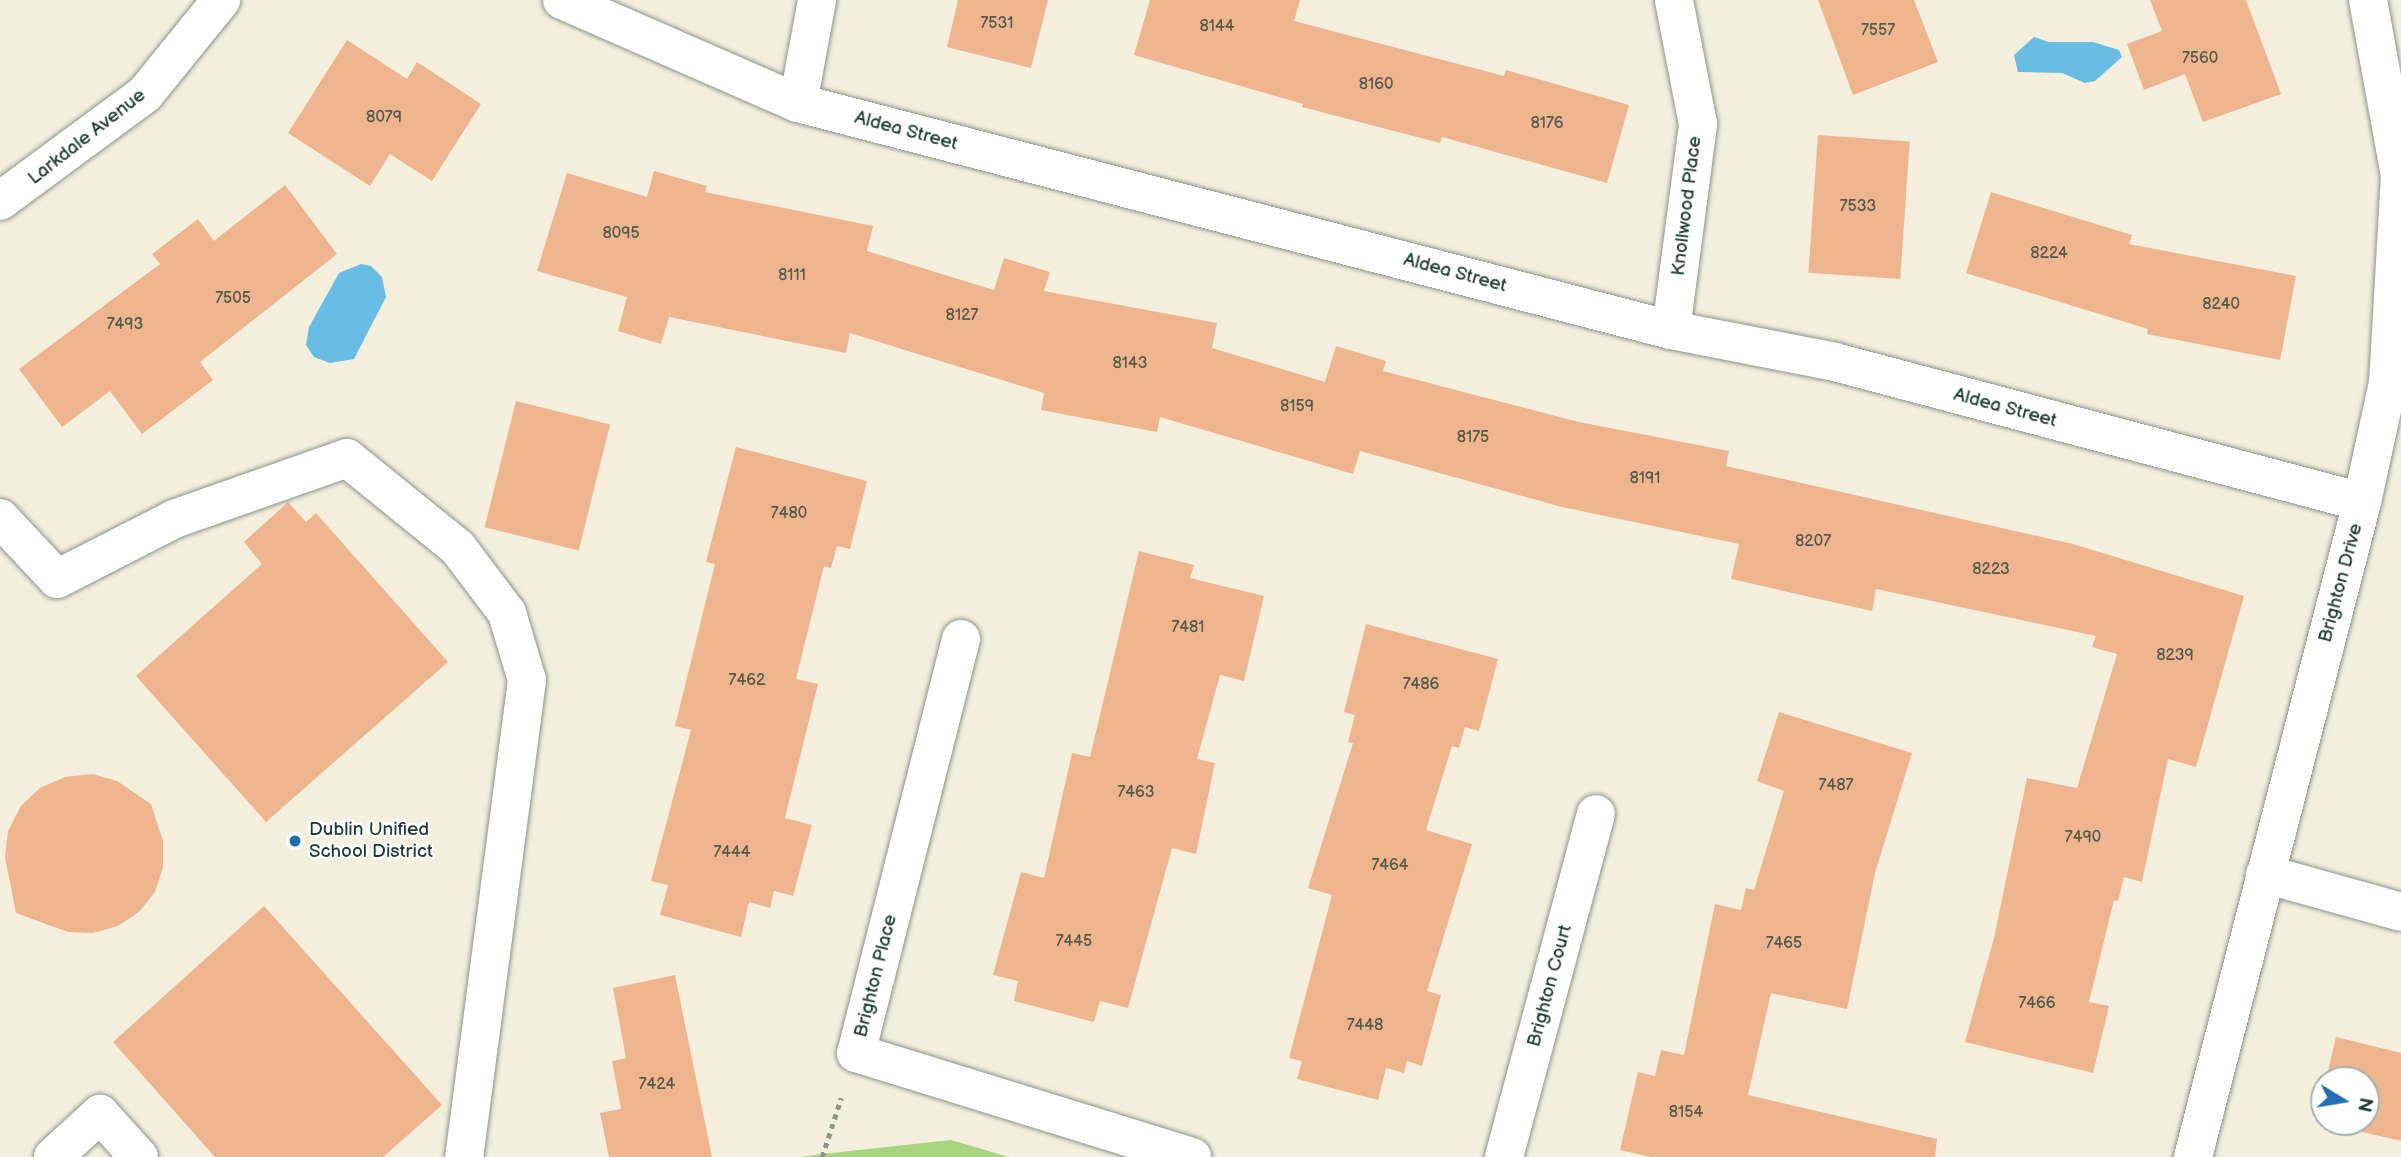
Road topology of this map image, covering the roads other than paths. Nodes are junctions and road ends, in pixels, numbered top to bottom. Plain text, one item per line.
1 (221, 0) edge
2 (562, 0) edge
3 (817, 0) edge
4 (1674, 0) edge
5 (2368, 0) edge
6 (798, 103) junction
7 (0, 201) edge
8 (1671, 330) junction
9 (2362, 502) junction
10 (0, 518) edge
11 (961, 639) dead end
12 (1596, 814) dead end
13 (2265, 874) junction
14 (2401, 912) edge
15 (53, 1157) edge
16 (139, 1157) edge
17 (464, 1157) edge
18 (1192, 1157) edge
19 (1504, 1157) edge
20 (2193, 1157) edge

1 - 7 street, Larkdale Avenue
2 - 6 street, Aldea Street
3 - 6 street
4 - 8 street, Knollwood Place
5 - 9 street, Brighton Drive
6 - 8 street, Aldea Street
8 - 9 street, Aldea Street
9 - 13 street, Brighton Drive
10 - 17 street
11 - 18 street, Brighton Place
12 - 19 street, Brighton Court
13 - 14 street
13 - 20 street, Brighton Drive
15 - 16 street

